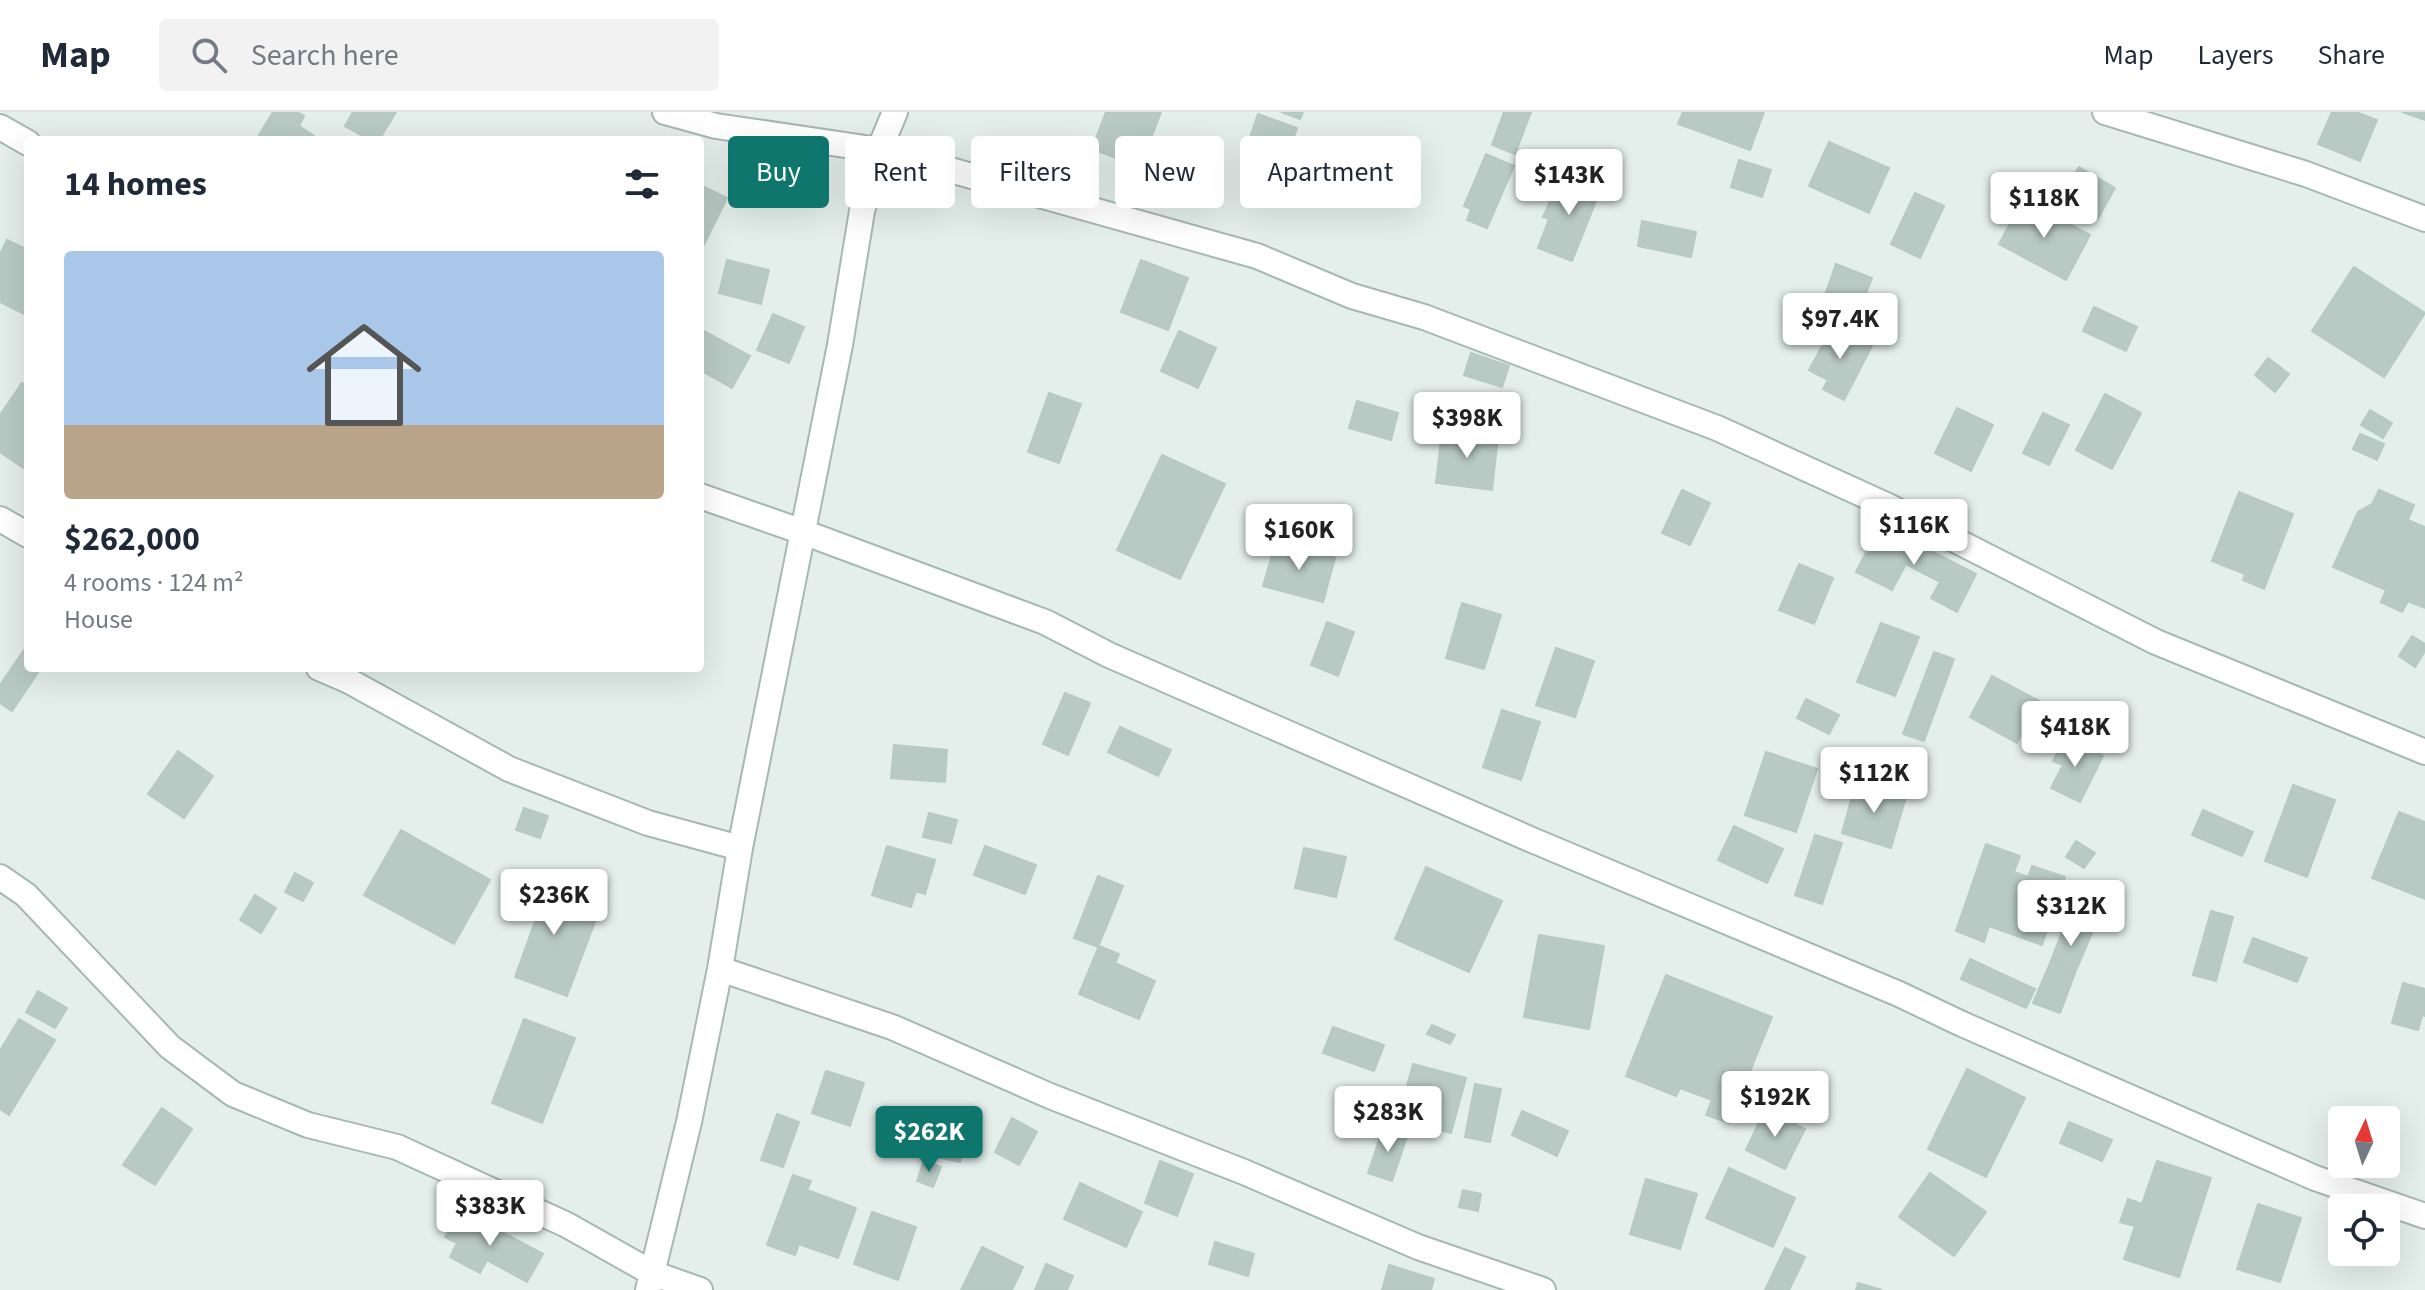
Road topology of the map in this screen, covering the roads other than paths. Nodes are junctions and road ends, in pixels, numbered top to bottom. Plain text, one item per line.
1 (665, 112) edge
2 (895, 112) edge
3 (2105, 112) edge
4 (0, 127) edge
5 (885, 136) edge
6 (24, 141) edge
7 (845, 145) edge
8 (955, 171) edge
9 (863, 208) edge
10 (2425, 219) edge
11 (704, 497) edge
12 (0, 519) edge
13 (803, 532) junction
14 (24, 533) edge
15 (328, 672) edge
16 (2425, 752) edge
17 (740, 848) junction
18 (0, 877) edge
19 (720, 969) junction
20 (2425, 1216) edge
21 (650, 1282) edge
22 (700, 1290) edge
23 (1543, 1290) edge

1 - 7 street
2 - 5 street
3 - 10 street
4 - 6 street
8 - 16 street
9 - 13 street
11 - 13 street
12 - 14 street
13 - 17 street
13 - 20 street
15 - 17 street
17 - 19 street
18 - 21 street
19 - 21 street
19 - 23 street
21 - 22 street

